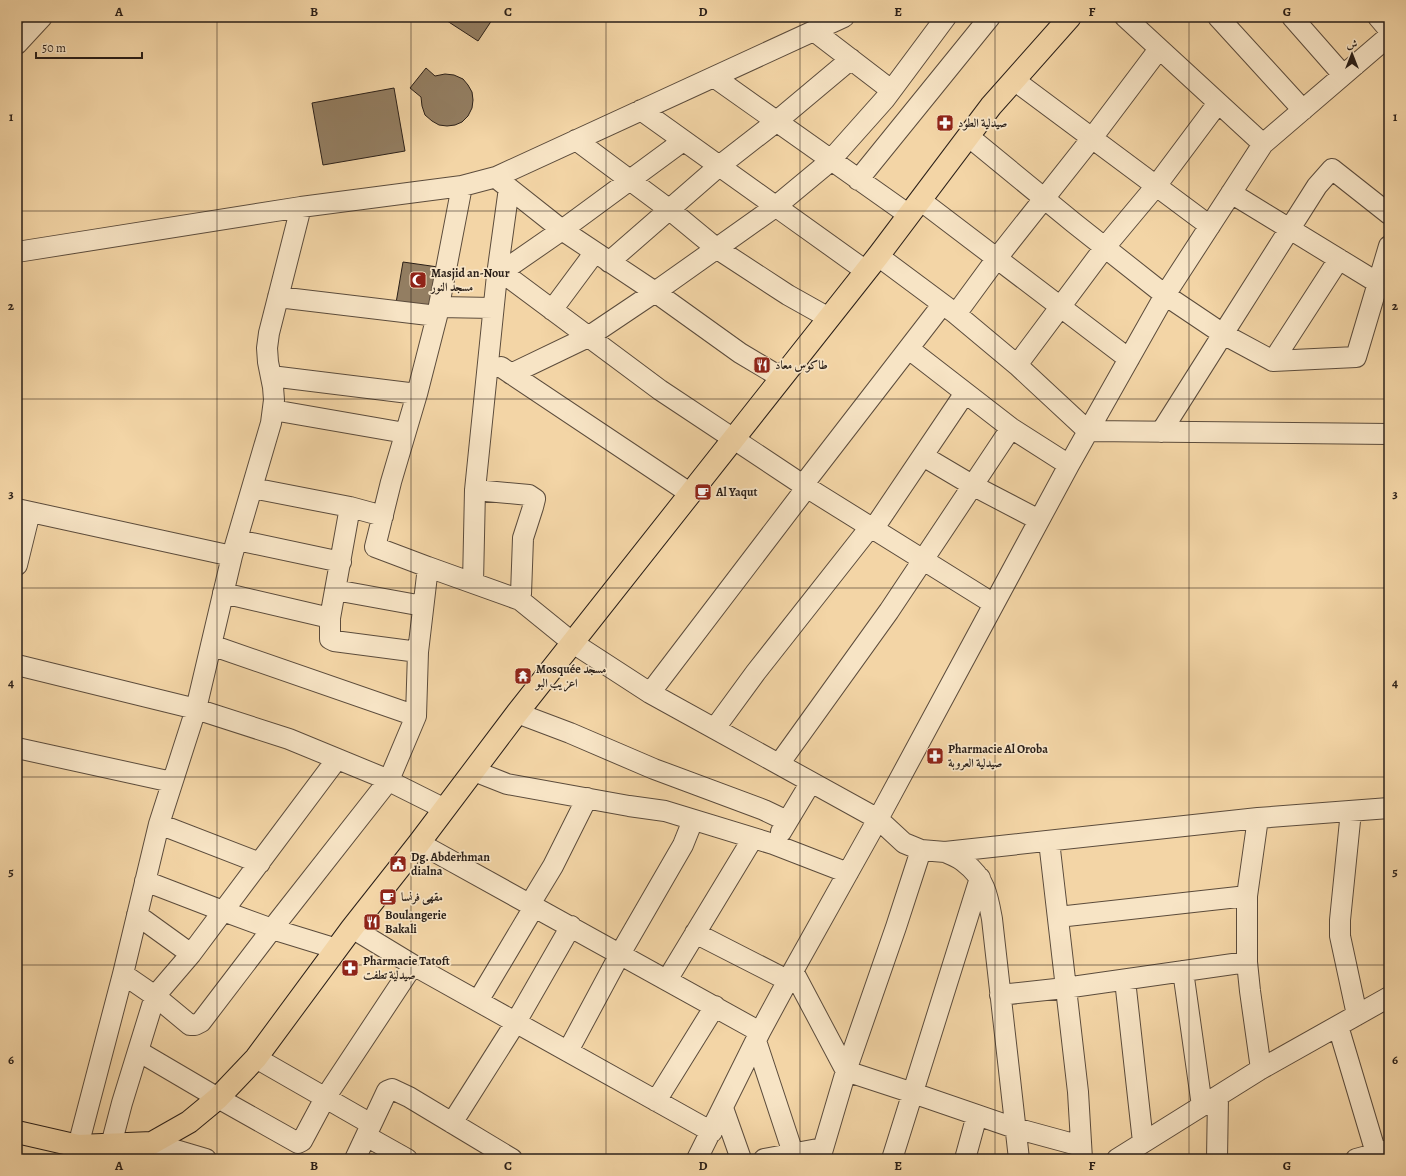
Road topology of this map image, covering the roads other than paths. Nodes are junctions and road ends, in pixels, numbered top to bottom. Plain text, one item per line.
1 (42, 17) edge
2 (844, 17) edge
3 (946, 17) edge
4 (990, 17) edge
5 (1070, 17) edge
6 (1125, 17) edge
7 (1218, 17) edge
8 (1292, 17) edge
9 (1378, 17) edge
10 (1389, 30) edge
11 (814, 31) junction
12 (1389, 36) edge
13 (17, 44) edge
14 (1159, 49) junction
15 (851, 59) junction
16 (1344, 75) junction
17 (714, 77) junction
18 (1014, 80) junction
19 (892, 90) junction
20 (1218, 103) junction
21 (641, 110) junction
22 (1303, 110) junction
23 (777, 121) junction
24 (968, 136) junction
25 (1092, 138) junction
26 (576, 140) junction
27 (682, 140) junction
28 (1263, 144) junction
29 (830, 160) junction
30 (718, 167) junction
31 (630, 180) junction
32 (858, 180) junction
33 (502, 182) junction
34 (462, 186) junction
35 (1156, 186) junction
36 (1231, 193) junction
37 (1044, 198) junction
38 (301, 207) junction
39 (775, 207) junction
40 (914, 207) junction
41 (670, 210) junction
42 (1389, 214) edge
43 (1210, 226) junction
44 (1290, 229) junction
45 (562, 230) junction
46 (1389, 246) edge
47 (716, 248) junction
48 (1105, 248) junction
49 (17, 252) edge
50 (602, 257) junction
51 (997, 258) junction
52 (1339, 259) junction
53 (872, 264) junction
54 (500, 274) junction
55 (1378, 283) junction
56 (655, 292) junction
57 (1165, 295) junction
58 (278, 297) junction
59 (1060, 306) junction
60 (494, 308) junction
61 (949, 309) junction
62 (552, 310) junction
63 (438, 311) junction
64 (829, 318) junction
65 (1223, 334) junction
66 (588, 337) junction
67 (909, 349) junction
68 (488, 359) junction
69 (1129, 359) junction
70 (1273, 361) junction
71 (1017, 365) junction
72 (511, 374) junction
73 (271, 376) junction
74 (782, 378) junction
75 (965, 393) junction
76 (417, 394) junction
77 (273, 410) junction
78 (1011, 428) junction
79 (1088, 431) junction
80 (1161, 432) junction
81 (405, 433) junction
82 (1389, 434) edge
83 (734, 439) junction
84 (924, 456) junction
85 (1069, 465) junction
86 (972, 485) junction
87 (805, 486) junction
88 (252, 488) junction
89 (475, 490) junction
90 (691, 494) junction
91 (350, 508) junction
92 (23, 511) edge
93 (383, 516) junction
94 (1039, 520) junction
95 (872, 527) junction
96 (345, 539) junction
97 (375, 547) junction
98 (234, 548) junction
99 (923, 559) junction
100 (341, 562) junction
101 (17, 565) edge
102 (428, 567) junction
103 (473, 582) junction
104 (335, 590) junction
105 (223, 593) junction
106 (521, 594) dead end
107 (994, 604) junction
108 (423, 606) junction
109 (330, 618) junction
110 (573, 643) junction
111 (211, 645) junction
112 (418, 652) junction
113 (17, 665) edge
114 (650, 693) junction
115 (196, 709) junction
116 (517, 713) junction
117 (416, 716) junction
118 (715, 728) junction
119 (17, 748) edge
120 (337, 759) junction
121 (779, 764) junction
122 (474, 772) junction
123 (388, 780) junction
124 (172, 782) junction
125 (811, 782) junction
126 (587, 798) junction
127 (1389, 808) edge
128 (445, 809) junction
129 (1351, 811) junction
130 (1258, 818) junction
131 (878, 819) junction
132 (693, 820) junction
133 (787, 821) junction
134 (159, 824) junction
135 (753, 838) junction
136 (1049, 841) junction
137 (419, 844) junction
138 (773, 844) junction
139 (921, 850) junction
140 (946, 852) junction
141 (260, 863) junction
142 (848, 873) junction
143 (980, 878) junction
144 (145, 880) junction
145 (1247, 896) junction
146 (532, 905) junction
147 (223, 911) junction
148 (137, 915) junction
149 (1058, 917) junction
150 (571, 926) junction
151 (352, 928) junction
152 (272, 929) junction
153 (695, 933) junction
154 (337, 948) junction
155 (191, 954) junction
156 (620, 954) junction
157 (1247, 962) junction
158 (413, 965) junction
159 (1183, 972) junction
160 (123, 974) junction
161 (791, 976) junction
162 (667, 980) junction
163 (1124, 980) junction
164 (1065, 988) junction
165 (1000, 995) junction
166 (155, 996) junction
167 (1389, 997) edge
168 (478, 1001) junction
169 (715, 1006) junction
170 (1357, 1015) junction
171 (516, 1022) junction
172 (1338, 1026) junction
173 (758, 1036) junction
174 (138, 1051) junction
175 (568, 1051) junction
176 (256, 1058) junction
177 (1262, 1069) junction
178 (846, 1071) junction
179 (913, 1093) junction
180 (218, 1098) junction
181 (325, 1098) junction
182 (656, 1101) junction
183 (1210, 1101) junction
184 (723, 1108) junction
185 (977, 1115) junction
186 (452, 1123) junction
187 (1015, 1128) junction
188 (368, 1130) junction
189 (17, 1132) edge
190 (712, 1132) junction
191 (1143, 1142) junction
192 (78, 1146) junction
193 (164, 1150) edge
194 (112, 1152) edge
195 (793, 1153) junction
196 (822, 1153) edge
197 (1082, 1153) edge
198 (1372, 1155) edge
199 (206, 1159) edge
200 (355, 1159) edge
201 (407, 1159) edge
202 (512, 1159) edge
203 (698, 1159) edge
204 (740, 1159) edge
205 (764, 1159) edge
206 (892, 1159) edge
207 (966, 1159) edge
208 (1019, 1159) edge
209 (1117, 1159) edge
210 (1216, 1159) edge

1 - 13 street
2 - 11 street
3 - 19 street
4 - 32 street
5 - 18 main road
6 - 14 street
7 - 22 street
8 - 16 street
9 - 10 street
11 - 15 street
11 - 17 street
12 - 16 street
14 - 20 street
14 - 25 street
15 - 19 street
15 - 23 street
16 - 22 street
17 - 21 street
17 - 23 street
18 - 24 main road
18 - 25 street
19 - 29 street
20 - 28 street
20 - 35 street
21 - 26 street
21 - 27 street
22 - 28 street
23 - 29 street
23 - 30 street
24 - 37 street
24 - 40 main road
25 - 35 street
25 - 37 street
26 - 31 street
26 - 33 street
27 - 30 street
27 - 31 street
28 - 36 street
29 - 32 street
29 - 39 street
30 - 39 street
30 - 41 street
31 - 41 street
31 - 45 street
32 - 40 street
33 - 34 street
33 - 45 street
33 - 54 street
34 - 38 street
34 - 63 street
35 - 43 street
35 - 48 street
36 - 43 street
36 - 44 street
37 - 48 street
37 - 51 street
38 - 49 street
38 - 58 street
39 - 47 street
39 - 53 street
40 - 51 street
40 - 53 main road
41 - 47 street
41 - 50 street
42 - 44 street
43 - 57 street
44 - 52 street
44 - 65 street
45 - 50 street
45 - 54 street
46 - 55 street
47 - 56 street
47 - 64 street
48 - 57 street
48 - 59 street
50 - 56 street
50 - 62 street
51 - 59 street
51 - 61 street
52 - 55 street
52 - 70 street
53 - 61 street
53 - 64 main road
54 - 60 street
54 - 62 street
55 - 70 street
56 - 66 street
56 - 74 street
57 - 65 street
57 - 69 street
58 - 63 street
58 - 73 street
59 - 69 street
59 - 71 street
60 - 63 street
60 - 68 street
61 - 67 street
61 - 71 street
62 - 66 street
63 - 76 street
64 - 74 main road
65 - 70 street
65 - 80 street
66 - 72 street
66 - 83 street
67 - 75 street
67 - 87 street
68 - 72 street
68 - 89 street
69 - 79 street
71 - 79 street
72 - 90 street
73 - 76 street
73 - 77 street
74 - 83 main road
75 - 78 street
75 - 84 street
76 - 81 street
77 - 81 street
77 - 88 street
78 - 85 street
78 - 86 street
79 - 80 street
79 - 85 street
80 - 82 street
81 - 93 street
83 - 87 street
83 - 90 main road
84 - 86 street
84 - 95 street
85 - 94 street
86 - 94 street
86 - 99 street
87 - 95 street
87 - 114 street
88 - 91 street
88 - 98 street
89 - 103 street
89 - 106 street
90 - 110 main road
91 - 93 street
91 - 96 street
92 - 98 street
92 - 101 street
93 - 97 street
94 - 107 street
95 - 99 street
95 - 118 street
96 - 97 street
96 - 100 street
97 - 102 street
98 - 100 street
98 - 105 street
99 - 107 street
99 - 121 street
100 - 104 street
102 - 103 street
102 - 108 street
103 - 110 street
104 - 108 street
104 - 109 street
105 - 109 street
105 - 111 street
107 - 131 street
108 - 112 street
109 - 112 street
110 - 114 street
110 - 116 main road
111 - 115 street
111 - 117 street
112 - 117 street
113 - 115 street
114 - 118 street
115 - 120 street
115 - 124 street
116 - 122 main road
116 - 133 street
117 - 123 street
118 - 121 street
119 - 124 street
120 - 123 street
120 - 141 street
121 - 125 street
122 - 126 street
122 - 128 main road
123 - 128 street
123 - 152 street
124 - 134 street
125 - 131 street
125 - 133 street
126 - 132 street
126 - 146 street
127 - 129 street
128 - 137 main road
129 - 130 street
129 - 170 street
130 - 136 street
130 - 145 street
131 - 139 street
131 - 142 street
132 - 135 street
132 - 156 street
133 - 138 street
134 - 141 street
134 - 144 street
135 - 138 street
135 - 153 street
136 - 140 street
136 - 149 street
137 - 146 street
137 - 151 main road
138 - 142 street
139 - 140 street
139 - 178 street
140 - 143 street
141 - 147 street
142 - 161 street
143 - 165 street
143 - 179 street
144 - 147 street
144 - 148 street
145 - 149 street
145 - 157 street
146 - 150 street
146 - 168 street
147 - 152 street
147 - 155 street
148 - 155 street
148 - 160 street
149 - 164 street
150 - 156 street
150 - 171 street
151 - 154 main road
151 - 158 street
152 - 154 street
152 - 166 street
153 - 161 street
153 - 162 street
154 - 176 main road
155 - 166 street
156 - 162 street
156 - 175 street
157 - 159 street
157 - 177 street
158 - 168 street
158 - 181 street
159 - 163 street
159 - 183 street
160 - 166 street
160 - 192 street
161 - 173 street
161 - 178 street
162 - 169 street
163 - 164 street
163 - 191 street
164 - 165 street
164 - 197 street
165 - 187 street
166 - 174 street
167 - 170 street
168 - 171 street
169 - 173 street
169 - 182 street
170 - 172 street
171 - 175 street
171 - 186 street
172 - 177 street
172 - 198 street
173 - 184 street
173 - 195 street
174 - 180 street
174 - 194 street
175 - 182 street
176 - 180 main road
176 - 181 street
177 - 183 street
178 - 179 street
178 - 196 street
179 - 185 street
179 - 206 street
180 - 181 street
180 - 193 main road
181 - 188 street
182 - 190 street
183 - 191 street
183 - 210 street
184 - 190 street
184 - 204 street
185 - 187 street
185 - 207 street
186 - 188 street
186 - 202 street
187 - 197 street
187 - 208 street
188 - 200 street
188 - 201 street
189 - 192 main road
190 - 203 street
191 - 209 street
192 - 194 main road
193 - 194 main road
193 - 199 street
195 - 196 street
195 - 205 street

